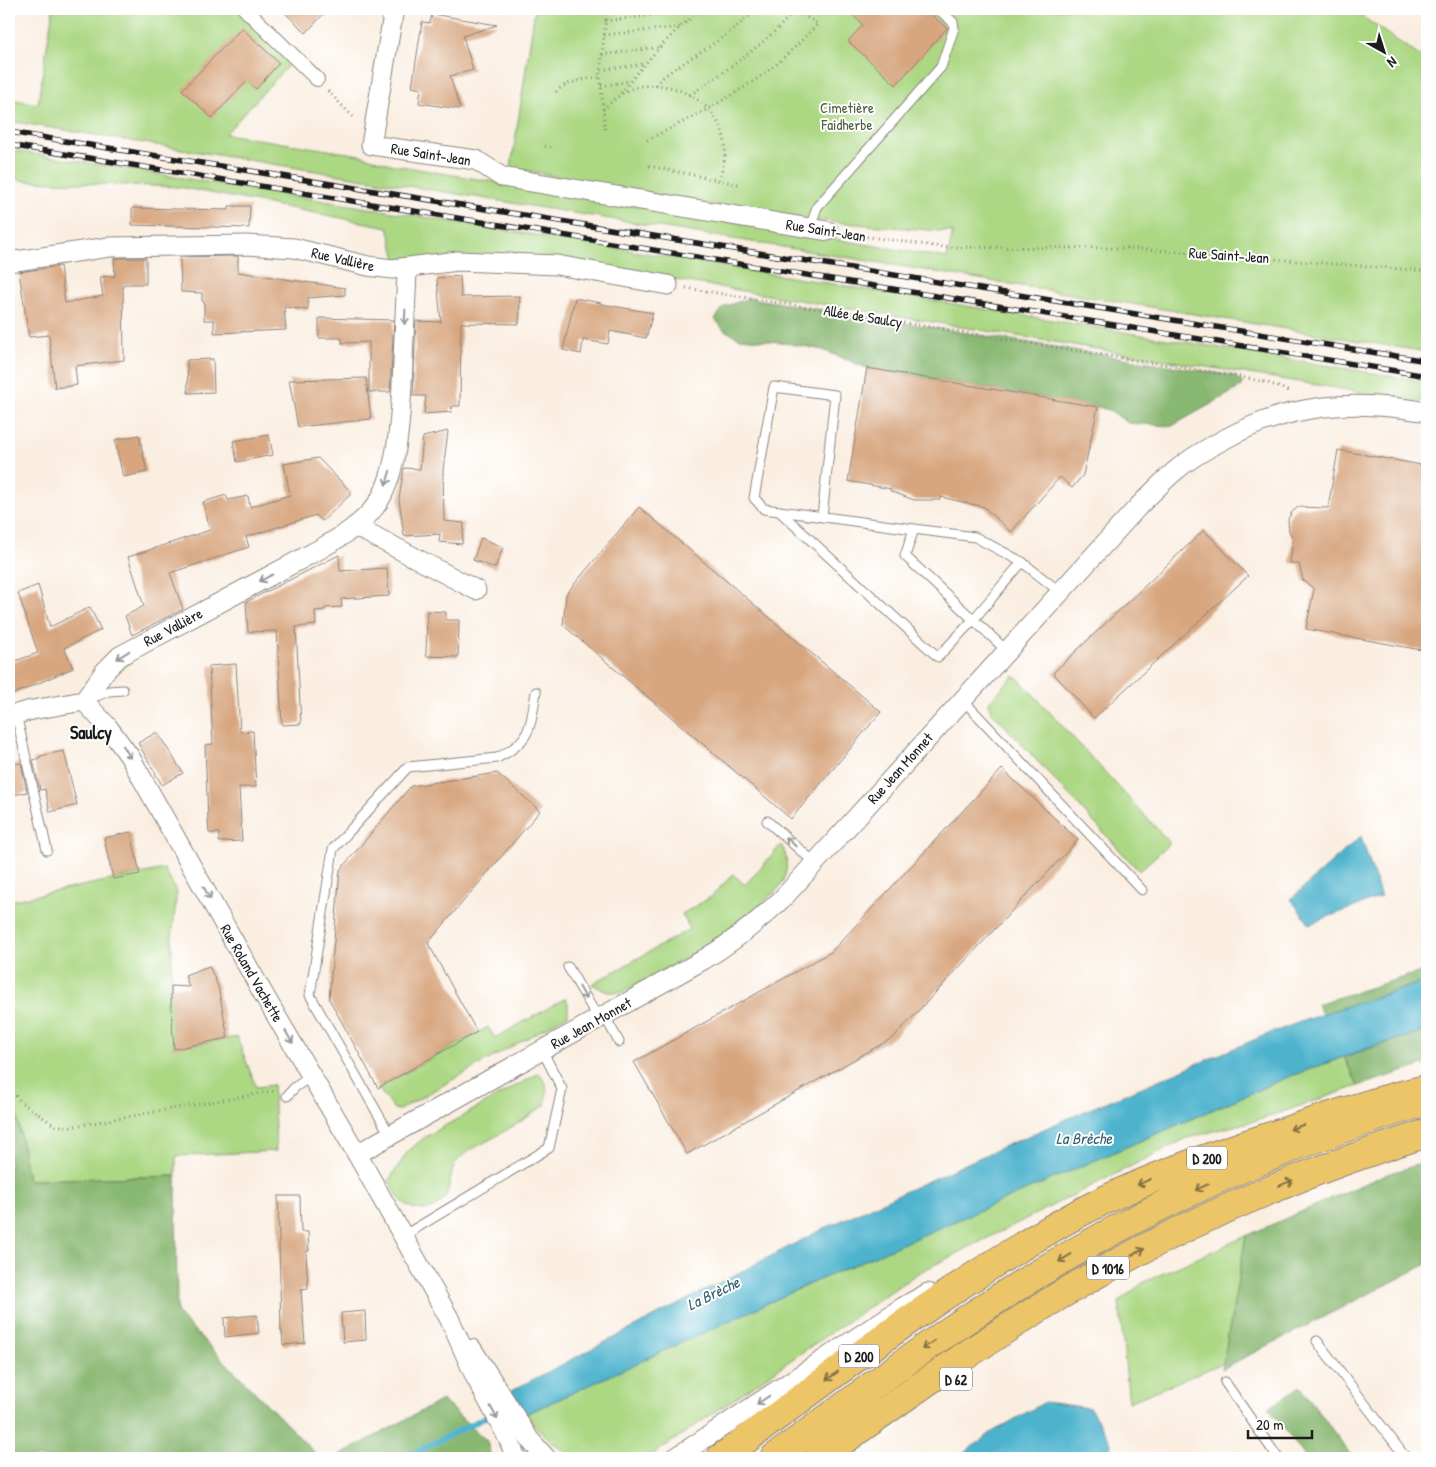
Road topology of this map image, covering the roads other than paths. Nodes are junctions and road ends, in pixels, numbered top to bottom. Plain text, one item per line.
1 (245, 9) edge
2 (394, 9) edge
3 (938, 9) edge
4 (317, 79) road end
5 (819, 230) joint
6 (9, 262) edge
7 (407, 268) junction
8 (668, 285) road end
9 (1427, 412) edge
10 (779, 511) junction
11 (822, 517) junction
12 (355, 526) junction
13 (914, 529) junction
14 (1022, 562) junction
15 (476, 590) dead end
16 (1060, 592) junction
17 (974, 619) junction
18 (1008, 650) junction
19 (123, 690) dead end
20 (536, 692) dead end
21 (963, 700) junction
22 (84, 701) junction
23 (12, 715) edge
24 (768, 821) dead end
25 (47, 850) dead end
26 (815, 863) junction
27 (1142, 890) dead end
28 (568, 967) dead end
29 (601, 1017) junction
30 (619, 1042) dead end
31 (542, 1050) junction
32 (312, 1076) junction
33 (1427, 1089) edge
34 (287, 1096) dead end
35 (1427, 1101) edge
36 (1427, 1133) edge
37 (390, 1136) junction
38 (357, 1154) junction
39 (403, 1236) junction
40 (1001, 1259) junction
41 (1061, 1295) junction
42 (1317, 1341) dead end
43 (1225, 1382) dead end
44 (488, 1386) junction
45 (516, 1458) edge
46 (546, 1458) edge
47 (675, 1458) edge
48 (721, 1458) edge
49 (774, 1458) edge
50 (818, 1458) edge
51 (848, 1458) edge
52 (1278, 1458) edge
53 (1406, 1458) edge

1 - 4 street
2 - 5 street, Rue Saint-Jean
3 - 5 lane
6 - 7 street, Rue Vallière
7 - 8 street
7 -> 12 street, Rue Vallière
9 - 16 street, Rue Jean Monnet
10 - 11 lane
10 - 11 lane
10 - 17 lane
11 - 13 lane
12 - 15 street
12 -> 22 street, Rue Vallière
13 - 14 lane
13 - 17 lane
14 - 16 lane
14 - 17 lane
16 - 18 street, Rue Jean Monnet
17 - 18 lane
18 - 21 street, Rue Jean Monnet
19 - 22 lane
20 - 37 lane
21 - 26 street, Rue Jean Monnet
21 - 27 lane
22 - 23 street
22 -> 32 street, Rue Roland Vachette
23 - 25 lane
26 -> 24 lane
26 - 29 street, Rue Jean Monnet
28 -> 29 lane
29 - 30 lane
29 - 31 street, Rue Jean Monnet
31 - 37 street, Rue Jean Monnet
31 - 39 lane
32 - 34 lane
32 - 38 street, Rue Roland Vachette
33 -> 40 main road, D 200
35 -> 49 main road, D 1016
41 -> 36 main road, D 1016
37 - 38 street, Rue Jean Monnet
38 - 39 street, Rue Roland Vachette
39 - 44 street, Rue Roland Vachette
40 -> 47 street
40 -> 48 main road, D 200
41 - 50 main road, D 1016
41 - 51 main road, D 62
42 - 53 lane
43 - 52 lane
44 -> 45 street
44 - 46 street

